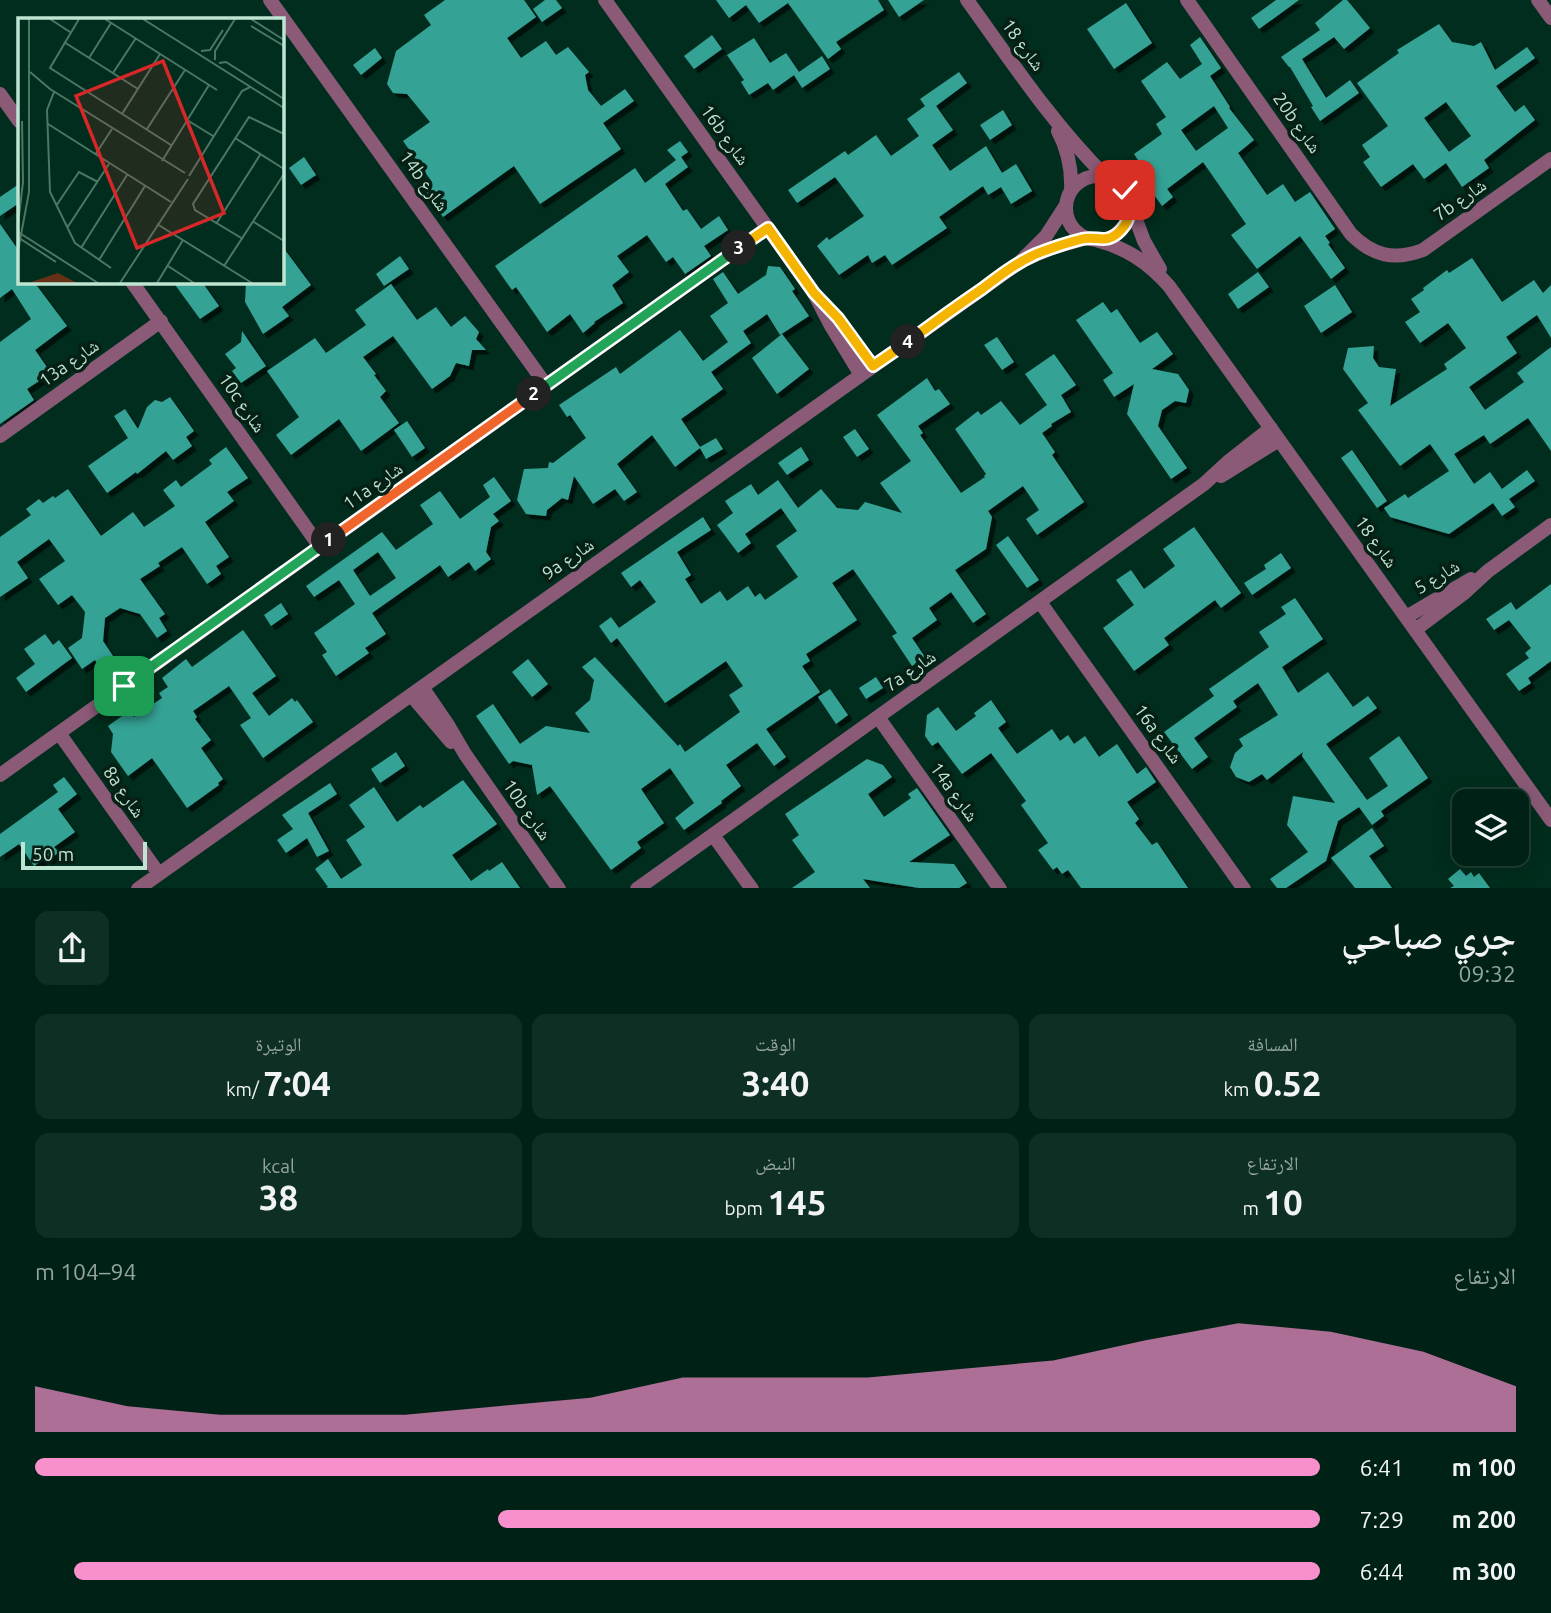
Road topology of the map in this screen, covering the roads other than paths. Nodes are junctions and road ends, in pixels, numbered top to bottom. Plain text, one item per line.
1 (271, 0) edge
2 (967, 0) edge
3 (1187, 0) edge
4 (1538, 0) edge
5 (609, 1) edge
6 (284, 18) edge
7 (284, 18) edge
8 (1551, 19) edge
9 (0, 94) edge
10 (1047, 112) junction
11 (18, 120) edge
12 (1551, 159) edge
13 (1105, 176) junction
14 (1071, 190) junction
15 (1130, 202) junction
16 (1066, 205) junction
17 (768, 228) junction
18 (1091, 239) junction
19 (1386, 255) joint
20 (1020, 262) junction
21 (133, 284) edge
22 (1169, 286) junction
23 (161, 321) junction
24 (867, 370) junction
25 (546, 385) junction
26 (1275, 434) junction
27 (0, 436) edge
28 (1551, 525) edge
29 (320, 547) junction
30 (1488, 570) junction
31 (1040, 602) junction
32 (1406, 617) junction
33 (1415, 630) junction
34 (416, 691) junction
35 (878, 717) junction
36 (59, 733) junction
37 (0, 775) edge
38 (1551, 820) edge
39 (713, 835) junction
40 (159, 874) junction
41 (138, 888) edge
42 (559, 888) edge
43 (637, 888) edge
44 (752, 888) edge
45 (1000, 888) edge
46 (1244, 888) edge

1 - 7 street, 14b شارع
2 - 10 street, شارع 18
3 - 19 street, 20b شارع
4 - 8 street
5 - 17 street, 16b شارع
6 - 25 street, 14b شارع
9 - 11 street
10 - 13 street, شارع 18
10 - 14 street, شارع 18
12 - 19 street, 7b شارع
13 - 14 street
13 - 15 street
14 - 16 street
15 - 18 street
15 - 22 street, شارع 18
16 - 18 street
16 - 20 street, 9a شارع
17 - 24 street, 16b شارع
17 - 25 street, 11a شارع
18 - 20 street, 9a شارع
18 - 22 street, شارع 18
20 - 24 street, 9a شارع
21 - 23 street, 10c شارع
22 - 26 street, شارع 18
23 - 27 street, 13a شارع
23 - 29 street, 10c شارع
24 - 34 street, 9a شارع
25 - 29 street, 11a شارع
26 - 31 street, 7a شارع
26 - 32 street, شارع 18
28 - 30 street, شارع 5
29 - 36 street, 11a شارع
30 - 32 street, شارع 5
30 - 33 street, شارع 5
31 - 35 street, 7a شارع
31 - 46 street, 16a شارع
32 - 33 street, شارع 18
33 - 38 street, شارع 18
34 - 40 street, 9a شارع
34 - 42 street, 10b شارع
35 - 39 street, 7a شارع
35 - 45 street, 14a شارع
36 - 37 street, 11a شارع
36 - 40 street, 8a شارع
39 - 43 street, 7a شارع
39 - 44 street
40 - 41 street, 9a شارع

